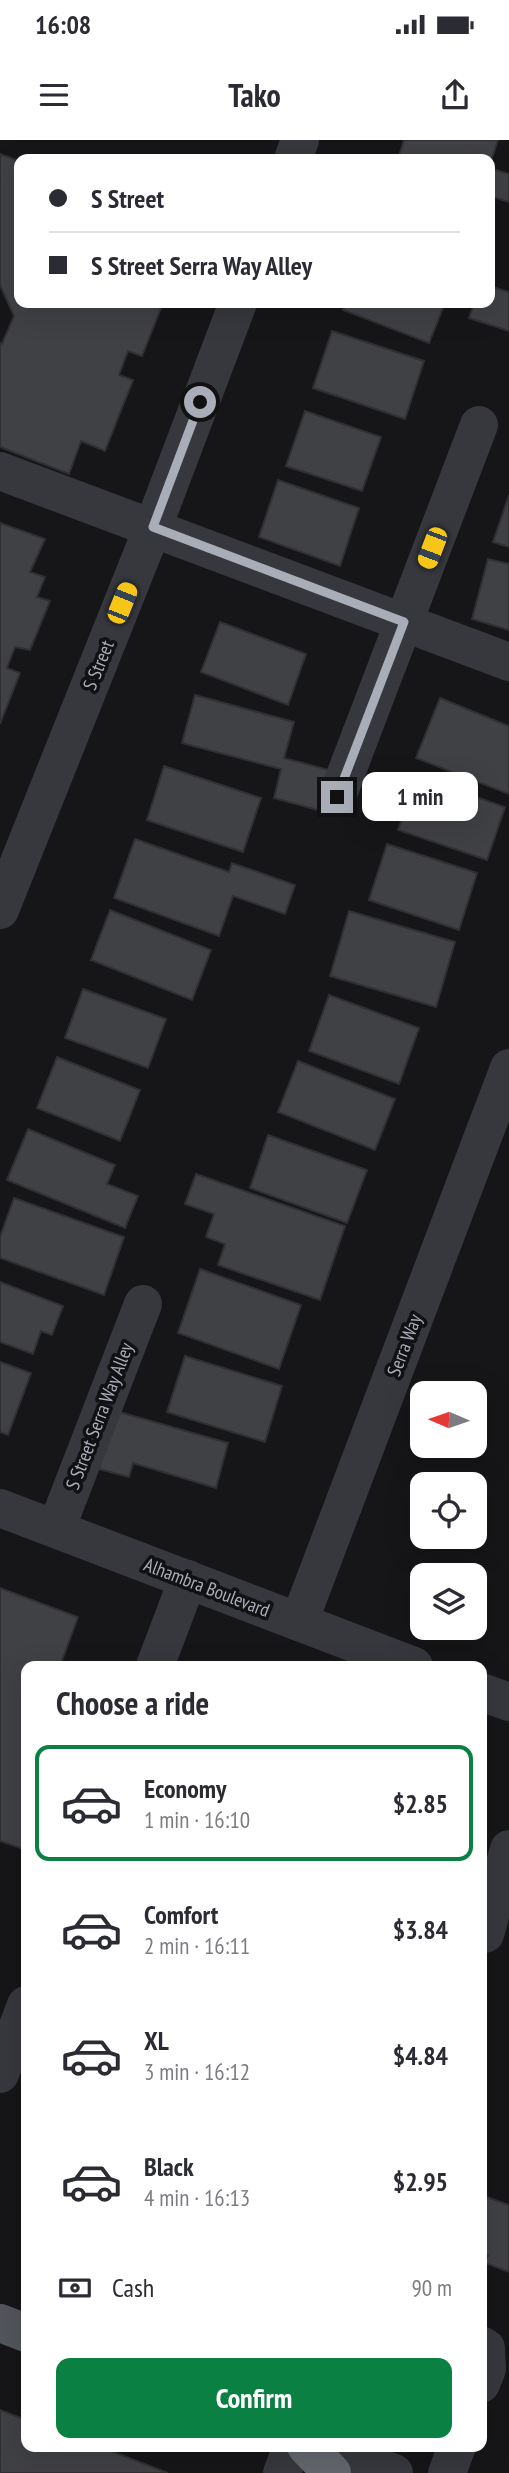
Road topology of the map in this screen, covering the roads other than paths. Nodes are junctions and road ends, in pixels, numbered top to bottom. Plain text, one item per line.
1 (236, 308) edge
2 (479, 425) dead end
3 (0, 471) edge
4 (153, 527) junction
5 (404, 622) junction
6 (509, 662) edge
7 (337, 797) dead end
8 (0, 910) edge
9 (509, 1068) edge
10 (143, 1304) dead end
11 (0, 1508) edge
12 (56, 1529) junction
13 (188, 1579) junction
14 (299, 1622) junction
15 (157, 1661) edge
16 (401, 1661) edge
17 (487, 1694) edge
18 (509, 1702) edge
19 (509, 1849) edge
20 (492, 1928) edge
21 (21, 2018) edge
22 (0, 2074) edge
23 (0, 2323) edge
24 (21, 2331) edge
25 (290, 2452) edge
26 (312, 2452) edge
27 (340, 2452) edge
28 (455, 2452) edge
29 (282, 2473) edge
30 (332, 2473) edge
31 (394, 2473) edge
32 (447, 2473) edge

1 - 4 street, S Street
2 - 5 street
3 - 4 street
4 - 5 street
4 - 8 street, S Street
5 - 6 street
5 - 7 street
9 - 14 street, Serra Way
10 - 12 street, S Street Serra Way Alley
11 - 12 street, Alhambra Boulevard
12 - 13 street, Alhambra Boulevard
13 - 14 street, Alhambra Boulevard
13 - 15 street
14 - 16 street, Alhambra Boulevard
17 - 18 street
19 - 20 street
21 - 22 street
23 - 24 main road
25 - 29 street
26 - 30 highway
27 - 31 street
28 - 32 street

